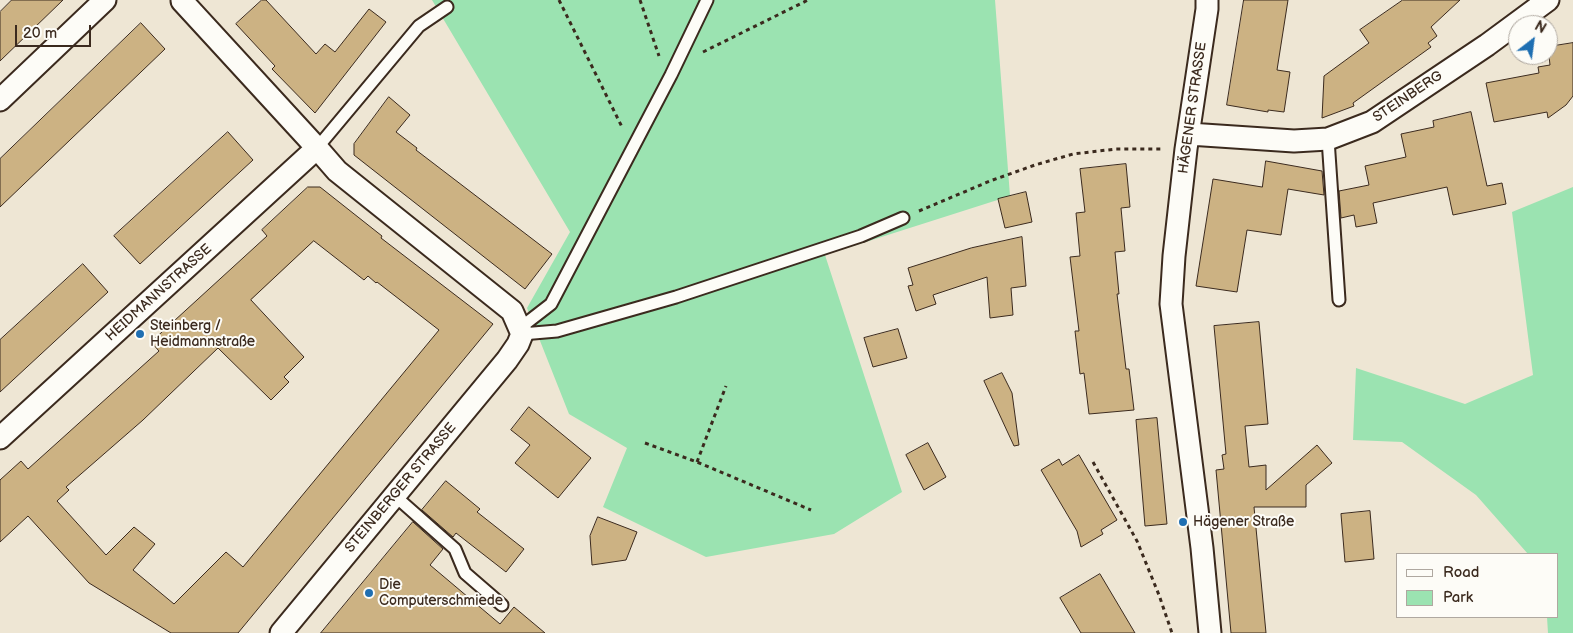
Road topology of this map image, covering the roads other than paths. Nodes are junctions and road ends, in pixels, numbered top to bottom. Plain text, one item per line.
1 (105, 0) edge
2 (707, 0) edge
3 (1207, 0) edge
4 (1548, 0) edge
5 (182, 1) edge
6 (447, 7) dead end
7 (0, 100) edge
8 (1328, 139) junction
9 (1187, 141) junction
10 (317, 148) junction
11 (903, 218) road end
12 (1339, 300) dead end
13 (520, 334) junction
14 (0, 438) edge
15 (395, 496) junction
16 (502, 605) dead end
17 (281, 633) edge
18 (1210, 633) edge

1 - 7 street
2 - 13 lane
3 - 9 street, HÄGENER STRASSE
4 - 8 street, STEINBERG
5 - 10 street
6 - 10 lane
8 - 9 street, STEINBERG
8 - 12 lane
9 - 18 street, HÄGENER STRASSE
10 - 13 street
10 - 14 street, HEIDMANNSTRASSE
11 - 13 lane
13 - 15 street, STEINBERGER STRASSE
15 - 16 lane
15 - 17 street, STEINBERGER STRASSE

